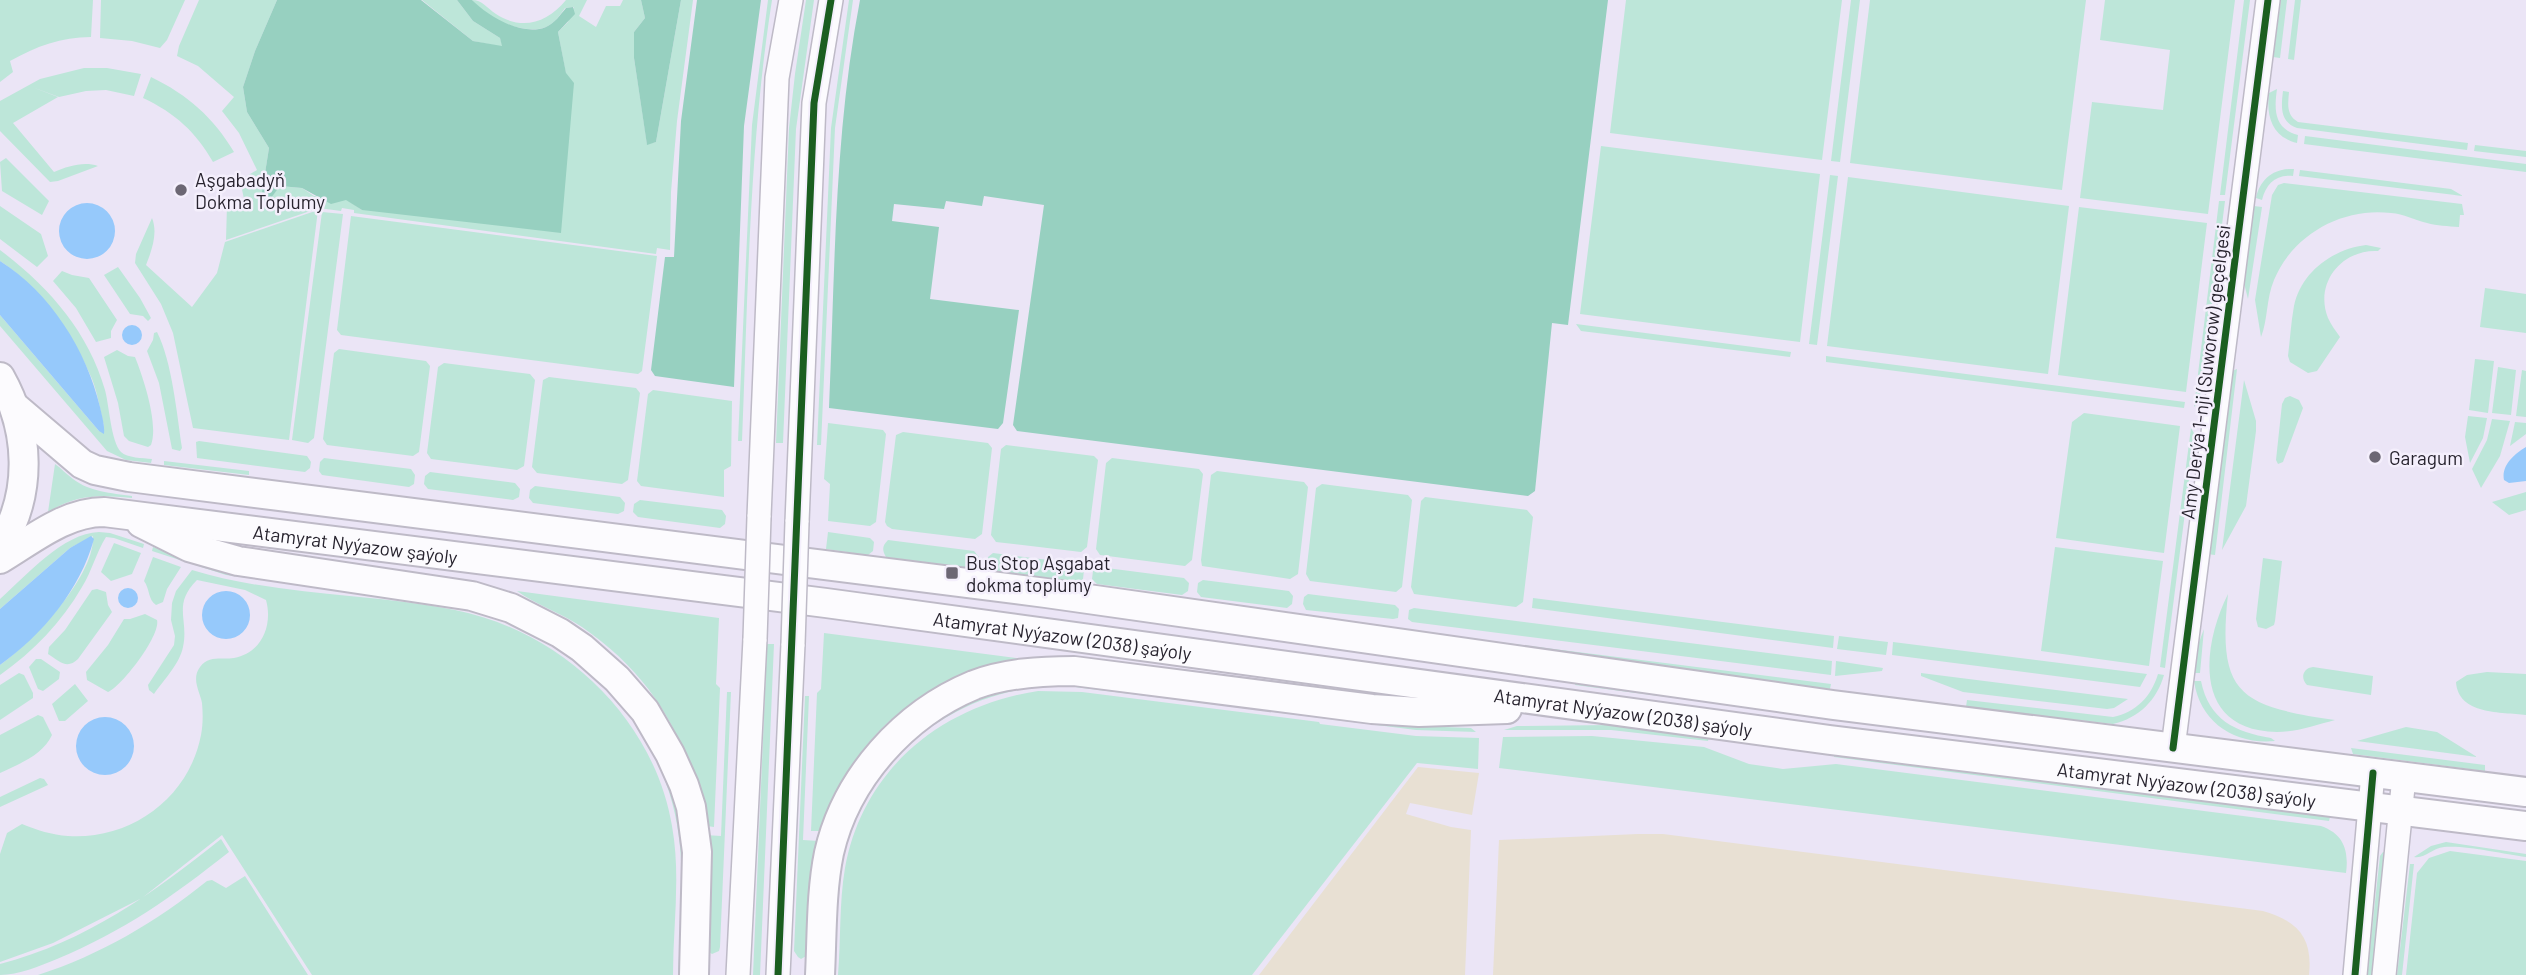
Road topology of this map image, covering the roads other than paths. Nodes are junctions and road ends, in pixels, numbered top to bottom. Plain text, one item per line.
1 (791, 0) edge
2 (831, 0) edge
3 (2268, 0) edge
4 (0, 377) edge
5 (15, 407) junction
6 (122, 514) junction
7 (0, 546) edge
8 (723, 552) joint
9 (0, 559) edge
10 (722, 590) joint
11 (1574, 706) junction
12 (2173, 748) junction
13 (2373, 773) junction
14 (2404, 778) junction
15 (2526, 792) edge
16 (2371, 806) junction
17 (2399, 810) junction
18 (2526, 826) edge
19 (694, 975) edge
20 (738, 975) edge
21 (778, 975) edge
22 (820, 975) edge
23 (2355, 975) edge
24 (2385, 975) edge

1 - 20 street, bridge
2 - 21 street, bridge
3 - 12 street, Amy Derýa 1-nji (Suworow) geçelgesi
4 - 5 main road
5 - 7 main road
5 - 8 main road, Atamyrat Nyýazow şaýoly
6 - 9 main road, Atamyrat Nyýazow şaýoly
6 - 10 main road, Atamyrat Nyýazow şaýoly
6 - 19 main road
8 - 12 main road, Atamyrat Nyýazow (2038) şaýoly
10 - 11 main road, Atamyrat Nyýazow (2038) şaýoly
11 - 16 main road, Atamyrat Nyýazow (2038) şaýoly
11 - 22 main road
12 - 13 main road, Atamyrat Nyýazow (2038) şaýoly
13 - 14 main road, Atamyrat Nyýazow (2038) şaýoly
13 - 16 street
14 - 15 main road, Atamyrat Nyýazow (2038) şaýoly
14 - 17 street
16 - 17 main road, Atamyrat Nyýazow (2038) şaýoly
16 - 23 street
17 - 18 main road, Atamyrat Nyýazow (2038) şaýoly
17 - 24 street

